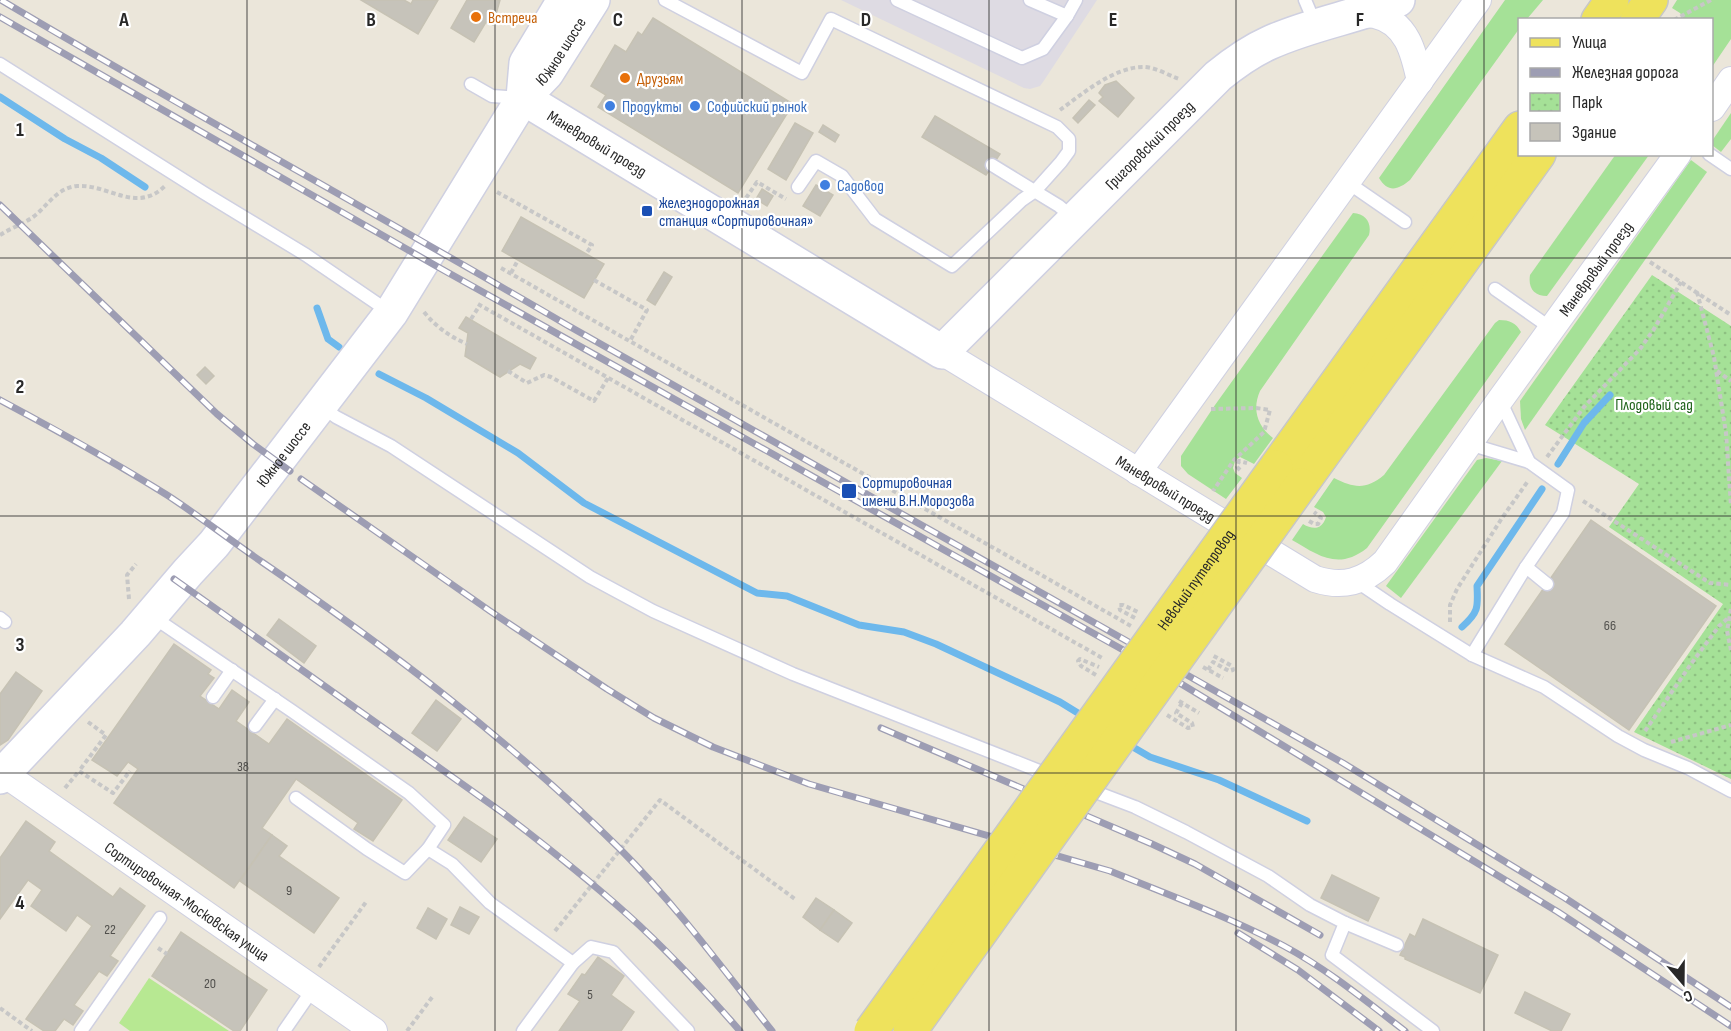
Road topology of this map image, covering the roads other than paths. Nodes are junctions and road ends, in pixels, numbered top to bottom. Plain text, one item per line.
1 (564, 0) edge
2 (593, 0) edge
3 (665, 0) edge
4 (897, 0) edge
5 (1030, 0) edge
6 (1076, 0) edge
7 (1398, 0) edge
8 (1478, 0) edge
9 (1612, 0) edge
10 (1651, 0) edge
11 (1311, 13) edge
12 (1356, 15) junction
13 (1067, 16) junction
14 (1599, 18) edge
15 (1638, 18) edge
16 (0, 64) edge
17 (1731, 80) edge
18 (1420, 81) junction
19 (471, 84) dead end
20 (523, 98) junction
21 (1713, 107) edge
22 (1518, 131) edge
23 (1537, 156) edge
24 (1677, 156) edge
25 (1712, 156) edge
26 (992, 165) dead end
27 (1731, 169) edge
28 (1347, 182) junction
29 (798, 187) road end
30 (1035, 191) junction
31 (1074, 219) junction
32 (1405, 222) dead end
33 (1495, 289) dead end
34 (406, 311) junction
35 (1552, 329) junction
36 (942, 352) junction
37 (1500, 400) junction
38 (320, 405) junction
39 (1469, 444) junction
40 (1529, 462) junction
41 (1138, 472) junction
42 (1289, 476) junction
43 (1526, 567) junction
44 (1356, 581) junction
45 (1547, 584) dead end
46 (162, 623) dead end
47 (1472, 655) junction
48 (232, 670) junction
49 (213, 697) dead end
50 (274, 699) junction
51 (255, 726) dead end
52 (1, 774) edge
53 (1731, 791) edge
54 (296, 798) dead end
55 (428, 849) junction
56 (160, 918) dead end
57 (1345, 923) junction
58 (1397, 945) dead end
59 (573, 963) junction
60 (314, 980) junction
61 (81, 1031) edge
62 (284, 1031) edge
63 (374, 1031) edge
64 (523, 1031) edge
65 (688, 1031) edge
66 (871, 1031) edge
67 (910, 1031) edge
68 (1433, 1031) edge

1 - 20 street, Южное шоссе
2 - 20 street, Южное шоссе
3 - 30 lane
4 - 13 lane
5 - 13 lane
6 - 13 lane
7 - 12 street, Григоровский проезд
8 - 18 street
9 - 14 main road
10 - 15 main road
11 - 12 street, Григоровский проезд
11 - 31 street, Григоровский проезд
12 - 18 street
16 - 34 lane
17 - 21 street
18 - 28 street
19 - 20 lane
20 - 34 street, Южное шоссе
20 - 36 street, Маневровый проезд
22 - 42 main road, Невский путепровод
23 - 42 main road, Невский путепровод
24 - 35 street, Маневровый проезд
25 - 27 lane
26 - 30 lane
28 - 32 lane
28 - 41 street
29 - 30 lane
30 - 31 lane
31 - 36 street, Григоровский проезд
33 - 35 lane
34 - 38 street, Южное шоссе
35 - 37 street, Маневровый проезд
36 - 41 street, Маневровый проезд
37 - 39 street, Маневровый проезд
37 - 40 lane
38 - 52 street, Южное шоссе
38 - 57 lane
39 - 40 lane
39 - 44 street, Маневровый проезд
40 - 43 lane
41 - 44 street, Маневровый проезд
42 - 66 main road, Невский путепровод, bridge
42 - 67 main road, Невский путепровод, bridge
43 - 45 lane
43 - 47 lane
44 - 47 lane
46 - 48 lane
47 - 53 lane
48 - 49 lane
48 - 50 lane
50 - 51 lane
50 - 55 lane
52 - 60 street, Сортировочная-Московская улица
54 - 55 lane
55 - 59 lane
56 - 61 lane
57 - 58 lane
57 - 68 lane
59 - 64 lane
59 - 65 lane
60 - 62 lane
60 - 63 street, Сортировочная-Московская улица

